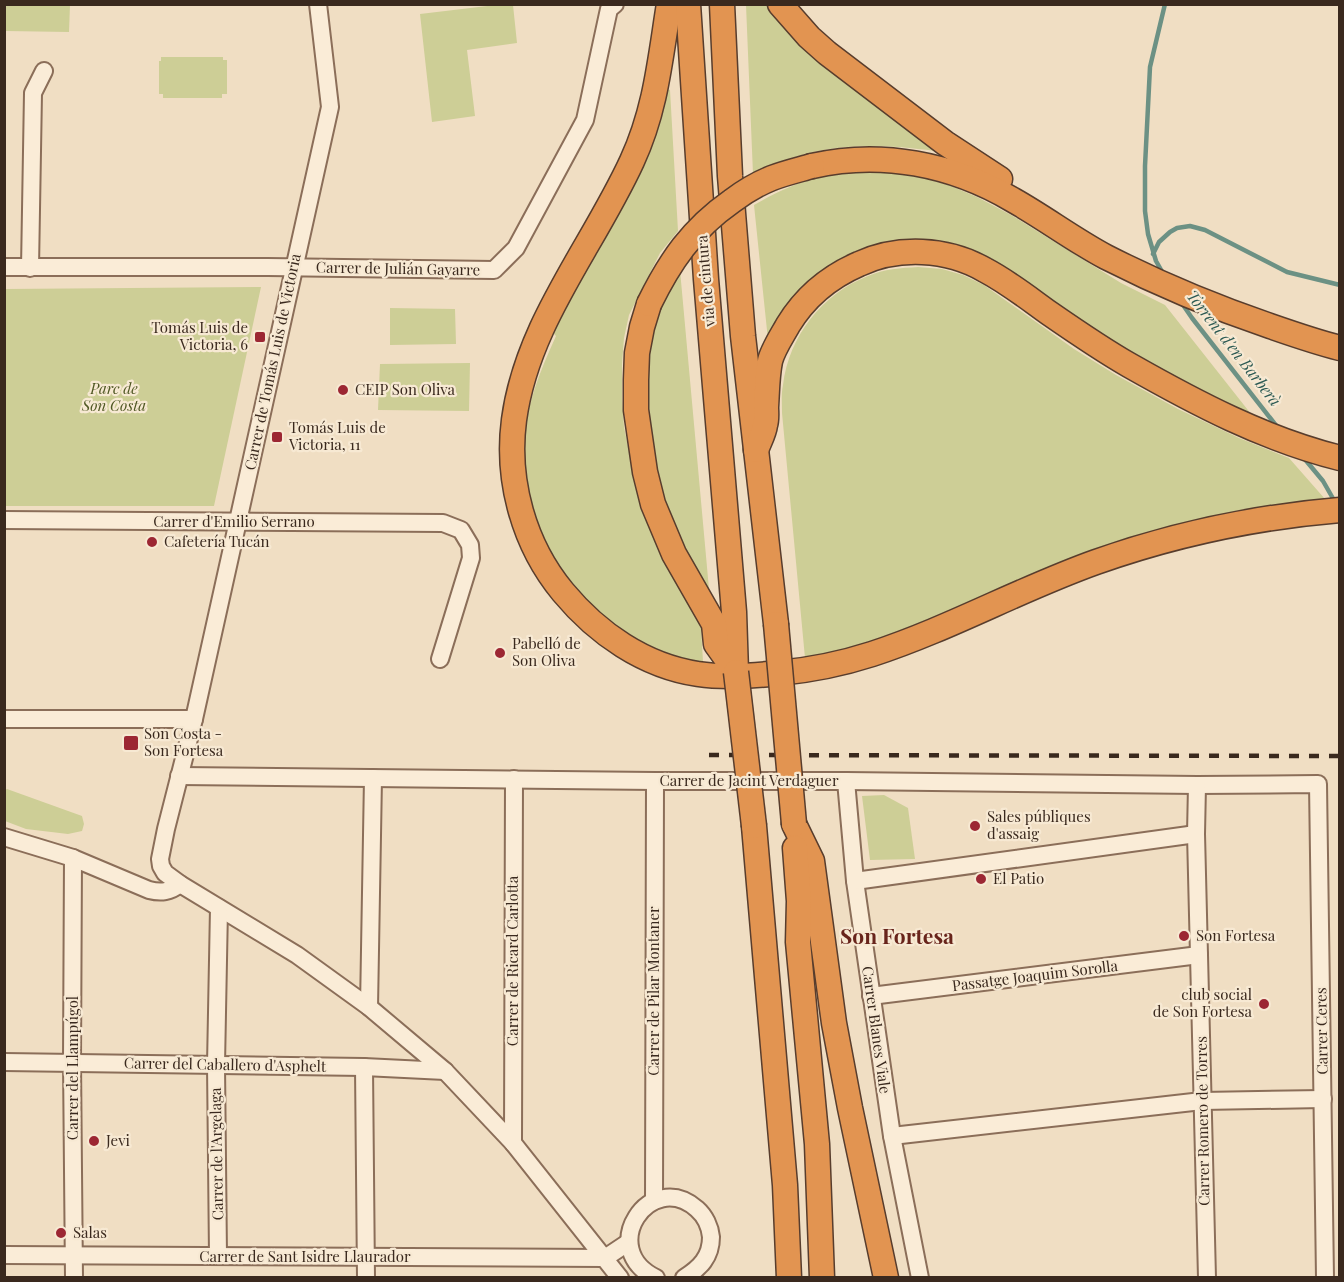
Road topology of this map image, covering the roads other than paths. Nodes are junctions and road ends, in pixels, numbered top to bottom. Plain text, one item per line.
1 (318, 4) edge
2 (615, 4) edge
3 (669, 4) edge
4 (688, 4) edge
5 (722, 4) edge
6 (780, 4) edge
7 (45, 71) dead end
8 (4, 267) edge
9 (30, 268) junction
10 (294, 268) junction
11 (1149, 277) junction
12 (1340, 348) edge
13 (756, 450) junction
14 (1335, 456) edge
15 (1332, 510) edge
16 (4, 520) edge
17 (238, 522) junction
18 (440, 659) dead end
19 (735, 672) junction
20 (4, 719) edge
21 (194, 719) junction
22 (179, 776) junction
23 (373, 778) junction
24 (514, 779) junction
25 (655, 781) junction
26 (846, 781) junction
27 (1318, 784) joint
28 (1197, 785) junction
29 (794, 824) junction
30 (1197, 834) junction
31 (4, 837) edge
32 (73, 858) junction
33 (855, 881) junction
34 (180, 884) junction
35 (219, 909) junction
36 (1199, 955) junction
37 (872, 996) junction
38 (369, 1007) junction
39 (4, 1062) edge
40 (72, 1062) junction
41 (216, 1065) junction
42 (364, 1067) junction
43 (446, 1071) junction
44 (1323, 1099) junction
45 (1202, 1101) junction
46 (892, 1136) junction
47 (513, 1143) junction
48 (654, 1201) junction
49 (629, 1242) junction
50 (4, 1255) edge
51 (75, 1255) junction
52 (218, 1256) junction
53 (366, 1257) junction
54 (605, 1258) junction
55 (74, 1278) edge
56 (366, 1278) edge
57 (620, 1278) edge
58 (656, 1278) edge
59 (684, 1278) edge
60 (789, 1278) edge
61 (822, 1278) edge
62 (886, 1278) edge
63 (920, 1278) edge
64 (1207, 1278) edge
65 (1325, 1278) edge

1 - 10 street, Carrer de Tomás Luis de Victoria
2 - 10 street, Carrer de Julián Gayarre
3 - 15 highway
4 - 19 highway, via de cintura
5 - 13 highway
6 - 11 highway
7 - 9 street
8 - 9 street, Carrer de Julián Gayarre
9 - 10 street, Carrer de Julián Gayarre
10 - 17 street, Carrer de Tomás Luis de Victoria
11 - 12 highway
11 - 19 highway, bridge
13 - 14 highway
13 - 29 highway, bridge
16 - 17 street, Carrer d'Emilio Serrano
17 - 18 street, Carrer d'Emilio Serrano
17 - 21 street, Carrer de Tomás Luis de Victoria
19 - 60 highway, via de cintura, bridge
20 - 21 street
21 - 22 street
22 - 23 street, Carrer de Jacint Verdaguer
22 - 34 street
23 - 24 street, Carrer de Jacint Verdaguer
23 - 38 street
24 - 25 street, Carrer de Jacint Verdaguer
24 - 47 street, Carrer de Ricard Carlotta
25 - 26 street, Carrer de Jacint Verdaguer
25 - 48 street, Carrer de Pilar Montaner
26 - 28 street, Carrer de Jacint Verdaguer
26 - 33 street, Carrer Blanes Viale
27 - 28 street, Carrer de Jacint Verdaguer
27 - 44 street, Carrer Ceres
28 - 30 street, Carrer Romero de Torres
29 - 61 highway
29 - 62 highway
30 - 33 street
30 - 36 street, Carrer Romero de Torres
31 - 32 street
32 - 34 street
32 - 40 street, Carrer del Llampúgol
33 - 37 street, Carrer Blanes Viale
34 - 35 street
35 - 38 street
35 - 41 street, Carrer de l'Argelaga
36 - 37 street, Passatge Joaquim Sorolla
36 - 45 street, Carrer Romero de Torres
37 - 46 street, Carrer Blanes Viale
38 - 43 street
39 - 40 street, Carrer del Caballero d'Asphelt
40 - 41 street, Carrer del Caballero d'Asphelt
40 - 51 street, Carrer del Llampúgol
41 - 42 street, Carrer del Caballero d'Asphelt
41 - 52 street, Carrer de l'Argelaga
42 - 43 street, Carrer del Caballero d'Asphelt
42 - 53 street
43 - 47 street
44 - 45 street
44 - 65 street, Carrer Ceres
45 - 46 street
45 - 64 street, Carrer Romero de Torres
46 - 63 street, Carrer Blanes Viale
47 - 54 street
48 - 49 street
48 - 59 street
49 - 54 street
49 - 58 street
50 - 51 street, Carrer de Sant Isidre Llaurador
51 - 52 street, Carrer de Sant Isidre Llaurador
51 - 55 street, Carrer del Llampúgol
52 - 53 street, Carrer de Sant Isidre Llaurador
53 - 54 street, Carrer de Sant Isidre Llaurador
53 - 56 street
54 - 57 street

